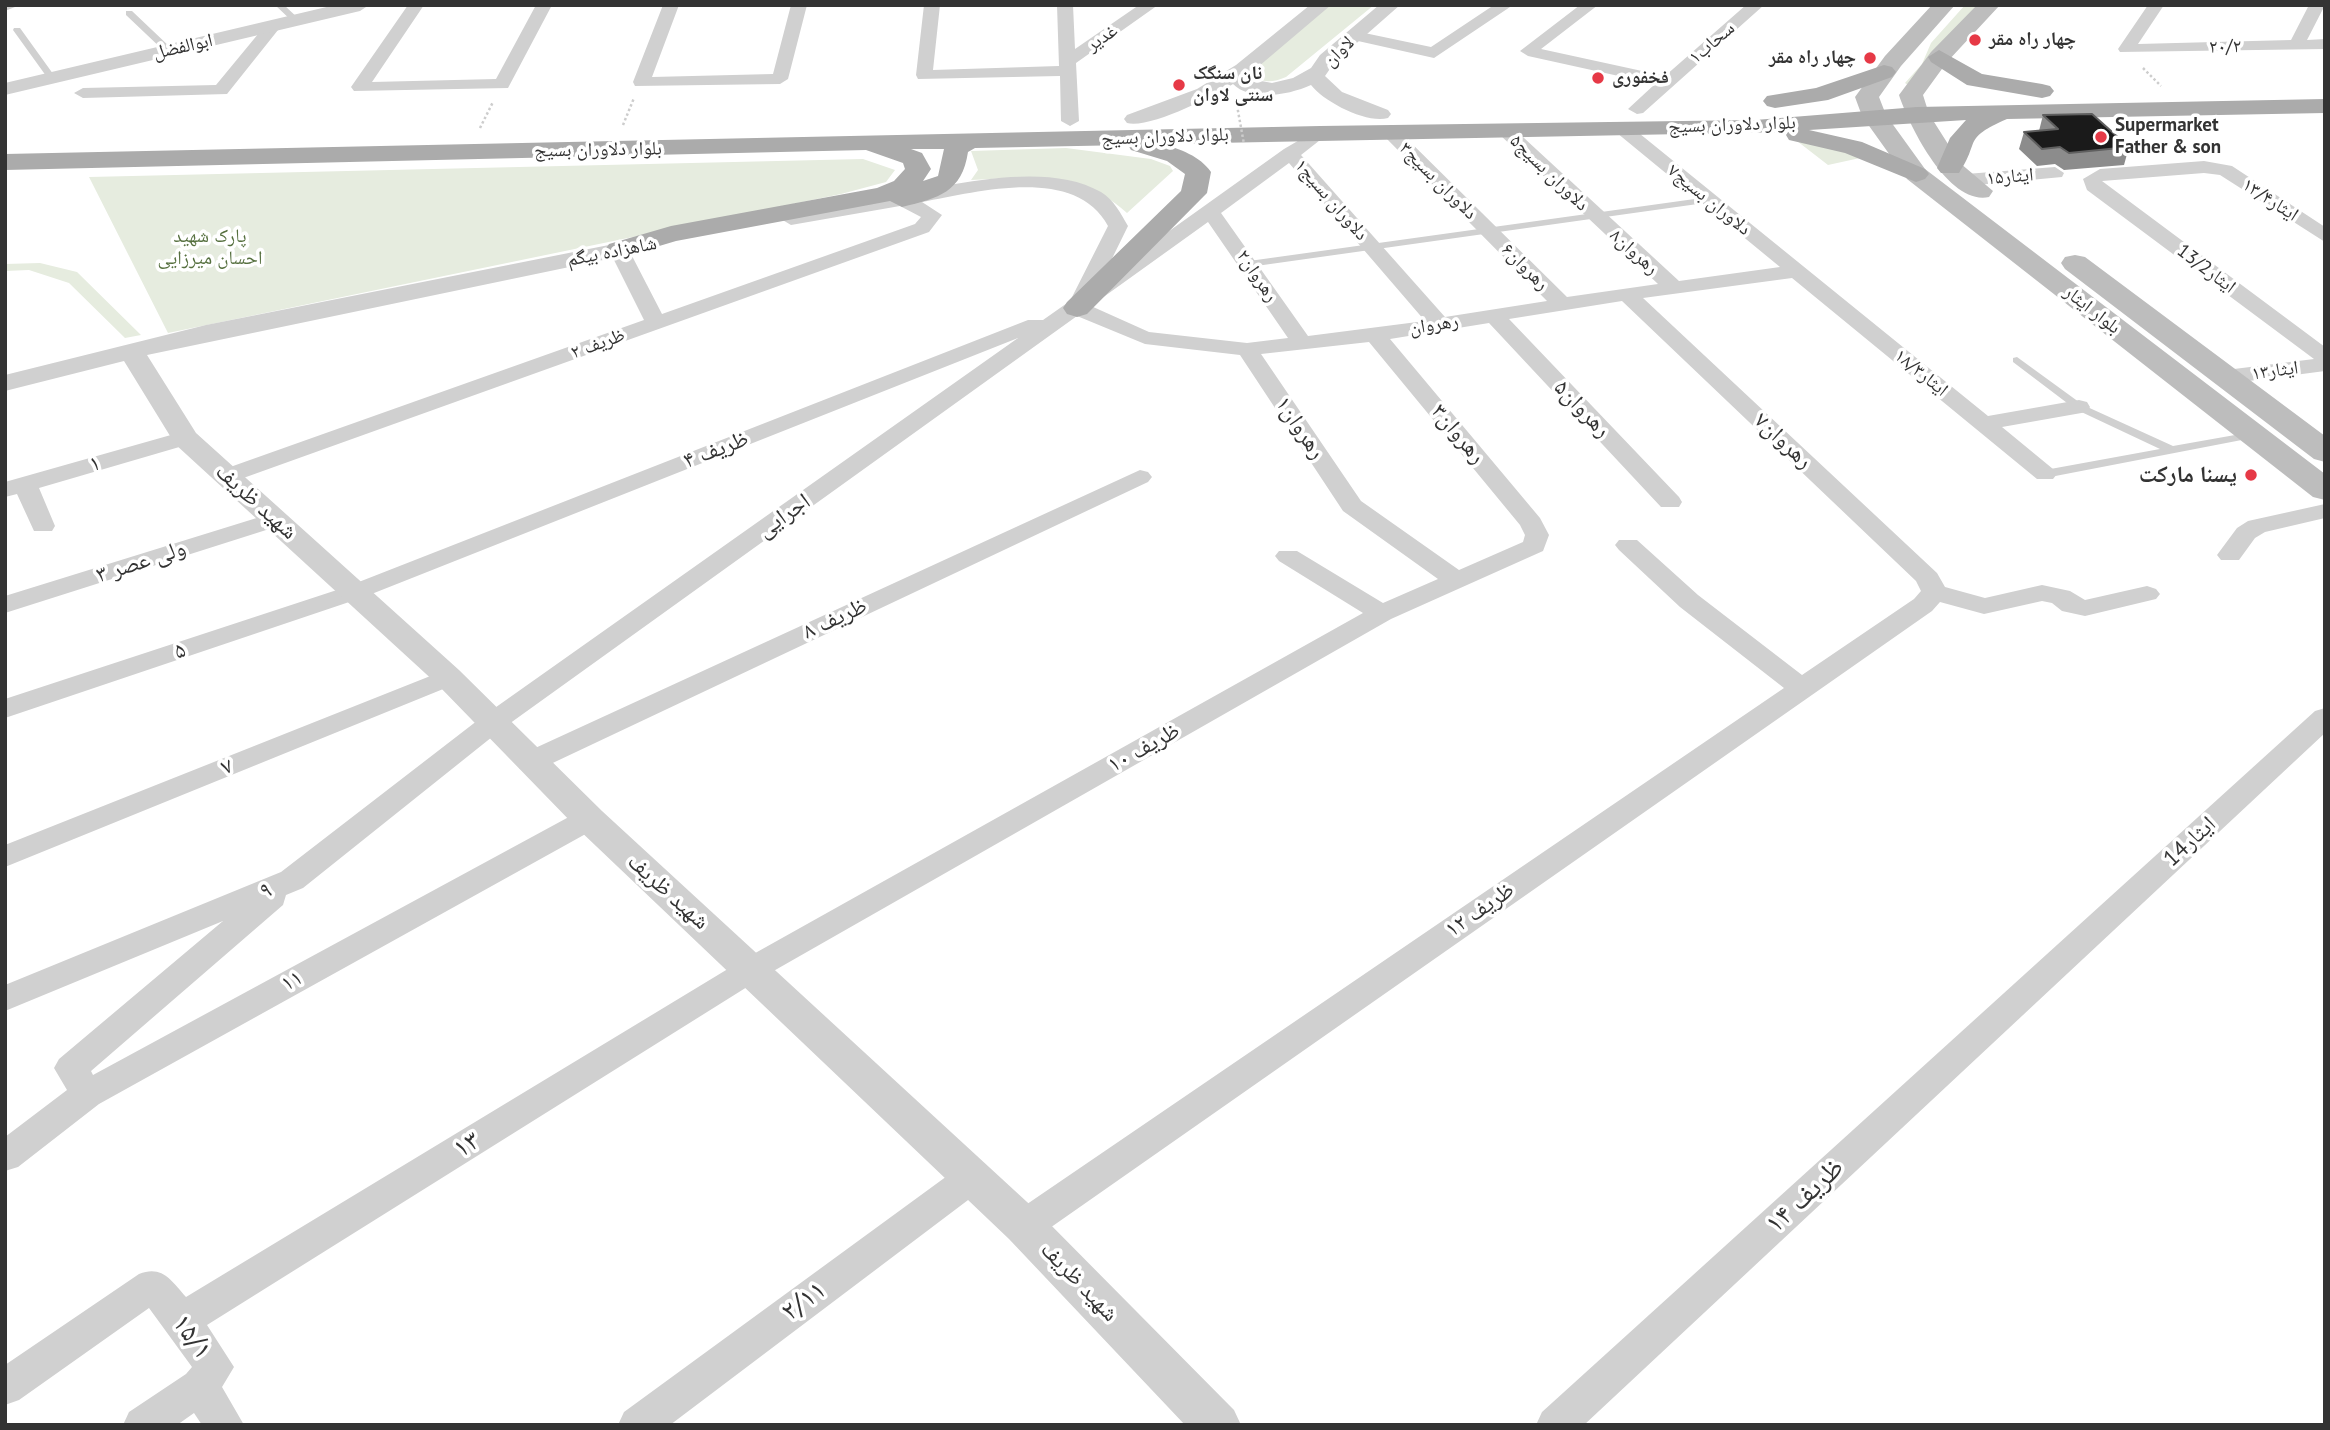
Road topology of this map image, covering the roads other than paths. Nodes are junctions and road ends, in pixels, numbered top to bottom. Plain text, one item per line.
1 (12, 5) edge
2 (279, 5) edge
3 (359, 5) edge
4 (416, 5) edge
5 (544, 5) edge
6 (671, 5) edge
7 (799, 5) edge
8 (932, 5) edge
9 (1065, 5) edge
10 (1150, 5) edge
11 (1322, 5) edge
12 (1391, 5) edge
13 (1505, 5) edge
14 (1590, 5) edge
15 (1756, 5) edge
16 (1944, 5) edge
17 (1989, 5) edge
18 (2156, 5) edge
19 (2317, 5) edge
20 (5, 6) edge
21 (129, 13) dead end
22 (296, 20) junction
23 (274, 26) junction
24 (17, 30) dead end
25 (1355, 36) junction
26 (2325, 44) edge
27 (2296, 46) junction
28 (168, 50) junction
29 (1939, 57) junction
30 (1068, 66) junction
31 (1243, 69) junction
32 (1318, 72) junction
33 (1884, 72) junction
34 (52, 78) junction
35 (1669, 82) junction
36 (2325, 88) edge
37 (5, 89) edge
38 (2047, 92) junction
39 (83, 93) dead end
40 (2112, 100) junction
41 (1914, 104) junction
42 (2325, 106) edge
43 (1870, 107) junction
44 (1727, 108) junction
45 (2007, 111) junction
46 (1134, 119) junction
47 (1630, 119) junction
48 (1070, 121) junction
49 (1385, 123) junction
50 (1755, 127) junction
51 (1504, 130) junction
52 (1320, 133) junction
53 (120, 139) junction
54 (1103, 139) junction
55 (5, 142) edge
56 (968, 142) junction
57 (853, 144) junction
58 (1290, 153) junction
59 (101, 160) junction
60 (5, 162) edge
61 (2214, 168) joint
62 (2055, 173) dead end
63 (1916, 174) junction
64 (1958, 174) junction
65 (902, 199) junction
66 (1709, 200) junction
67 (1209, 210) junction
68 (1593, 215) junction
69 (1487, 230) junction
70 (2325, 236) edge
71 (1373, 246) junction
72 (2057, 249) junction
73 (620, 250) junction
74 (2020, 253) junction
75 (1249, 264) junction
76 (1796, 271) junction
77 (1675, 288) junction
78 (1627, 294) junction
79 (1562, 304) junction
80 (1077, 308) junction
81 (1494, 316) junction
82 (656, 323) junction
83 (1439, 324) junction
84 (1375, 335) junction
85 (1303, 344) junction
86 (1247, 349) junction
87 (131, 351) junction
88 (2325, 357) edge
89 (2017, 360) dead end
90 (2325, 364) edge
91 (2226, 377) junction
92 (5, 383) edge
93 (2079, 407) junction
94 (1983, 424) junction
95 (2252, 435) junction
96 (185, 438) junction
97 (2172, 450) junction
98 (2325, 452) edge
99 (2045, 474) joint
100 (227, 476) junction
101 (1140, 477) dead end
102 (15, 487) edge
103 (2325, 490) edge
104 (1670, 502) dead end
105 (2325, 511) edge
106 (276, 519) junction
107 (43, 526) dead end
108 (1537, 536) joint
109 (1628, 545) dead end
110 (2230, 555) dead end
111 (1288, 556) dead end
112 (1455, 579) junction
113 (355, 592) junction
114 (1934, 592) junction
115 (2147, 594) dead end
116 (5, 605) edge
117 (1382, 614) junction
118 (448, 677) junction
119 (1801, 688) junction
120 (5, 709) edge
121 (2325, 717) edge
122 (492, 723) junction
123 (530, 762) junction
124 (589, 819) junction
125 (5, 857) edge
126 (292, 880) junction
127 (2054, 966) joint
128 (752, 969) junction
129 (5, 999) edge
130 (87, 1094) junction
131 (5, 1157) edge
132 (971, 1178) junction
133 (1024, 1226) junction
134 (182, 1320) junction
135 (5, 1387) edge
136 (200, 1387) junction
137 (1213, 1423) edge
138 (143, 1425) edge
139 (224, 1425) edge
140 (638, 1425) edge
141 (1556, 1425) edge

1 - 20 street
2 - 22 lane
3 - 22 street, ابوالفضل
4 - 5 street
6 - 7 street
8 - 30 street
9 - 30 street
10 - 30 street, غدیر
11 - 31 street
12 - 25 street, لاوان
13 - 25 street
14 - 35 street
15 - 35 street, ۱سحاب
16 - 33 main road
17 - 29 main road
18 - 27 street, ۲۰/۲
19 - 27 street
21 - 28 lane
22 - 23 street, ابوالفضل
23 - 28 street, ابوالفضل
23 - 39 street
24 - 34 lane
25 - 32 street, لاوان
26 - 27 street, ۲۰/۲
28 - 34 street, ابوالفضل
29 - 38 main road
29 - 41 main road
30 - 48 street, غدیر
31 - 32 street
31 - 46 street
32 - 49 street, لاوان
33 - 43 main road
33 - 44 main road
34 - 37 street, ابوالفضل
35 - 47 street, ۱سحاب
36 - 40 main road, بلوار دلاوران بسیج
38 - 40 main road, بلوار دلاوران بسیج
38 - 41 main road, بلوار دلاوران بسیج
40 - 42 main road, بلوار دلاوران بسیج
40 - 45 main road, بلوار دلاوران بسیج
41 - 43 main road, بلوار دلاوران بسیج
41 - 45 main road, بلوار دلاوران بسیج
41 - 64 main road, بلوار ایثار
43 - 44 main road, بلوار دلاوران بسیج
43 - 50 main road, بلوار دلاوران بسیج
43 - 63 main road, بلوار ایثار
44 - 47 main road, بلوار دلاوران بسیج
45 - 64 main road
46 - 48 main road, بلوار دلاوران بسیج
46 - 49 main road, بلوار دلاوران بسیج
47 - 49 main road, بلوار دلاوران بسیج
47 - 50 main road, بلوار دلاوران بسیج
47 - 51 main road, بلوار دلاوران بسیج
47 - 66 street, دلاوران بسیج۷
48 - 53 main road, بلوار دلاوران بسیج
49 - 51 main road, بلوار دلاوران بسیج
49 - 52 main road, بلوار دلاوران بسیج
49 - 69 street, دلاوران بسیج۳
50 - 63 main road
51 - 68 street, دلاوران بسیج۵
52 - 54 main road, بلوار دلاوران بسیج
52 - 58 street
53 - 55 main road, بلوار دلاوران بسیج
53 - 59 main road
54 - 56 main road, بلوار دلاوران بسیج
54 - 80 main road
56 - 57 main road, بلوار دلاوران بسیج
56 - 65 main road
57 - 59 main road, بلوار دلاوران بسیج
57 - 73 main road
58 - 67 street
58 - 71 street, دلاوران بسیج۱
59 - 60 main road, بلوار دلاوران بسیج
61 - 70 street, ایثار۱۳/۴
61 - 88 street, ایثار13/2
62 - 64 street, ایثار۱۵
63 - 74 main road, بلوار ایثار
64 - 72 main road, بلوار ایثار
65 - 73 street, شاهزاده بیگم
65 - 80 street, شاهزاده بیگم
65 - 82 street, ظریف ۲
66 - 68 lane
66 - 76 street, دلاوران بسیج۷
67 - 75 street, رهروان۲
67 - 80 street
68 - 69 lane
68 - 77 street, رهروان۸
69 - 71 lane
69 - 79 street, رهروان۶
71 - 75 lane
71 - 83 street, دلاوران بسیج۱
72 - 74 main road
72 - 91 main road, بلوار ایثار
73 - 82 street
73 - 87 street, شاهزاده بیگم
74 - 95 main road, بلوار ایثار
75 - 85 street, رهروان۲
76 - 77 street, رهروان
76 - 94 street, ایثار۱۸/۳
77 - 78 street, رهروان
78 - 79 street, رهروان
78 - 114 street, رهروان۷
79 - 81 street, رهروان
80 - 86 street, رهروان
80 - 113 street, ظریف ۴
80 - 122 street, اجرایی
81 - 83 street, رهروان
81 - 104 street, رهروان۵
82 - 100 street, ظریف ۲
83 - 84 street, رهروان
84 - 85 street, رهروان
84 - 108 street, رهروان۳
85 - 86 street, رهروان
86 - 112 street, رهروان۱
87 - 92 street, شاهزاده بیگم
87 - 96 street, شهید ظریف
89 - 93 lane
90 - 91 street, ایثار۱۳
91 - 98 main road, بلوار ایثار
93 - 94 street
93 - 97 lane
94 - 99 street, ایثار۱۸/۳
95 - 97 lane
95 - 103 main road, بلوار ایثار
96 - 100 street, شهید ظریف
96 - 102 street, ۱
97 - 99 lane
100 - 106 street, شهید ظریف
101 - 123 street, ظریف ۸
102 - 107 street
105 - 110 street
106 - 113 street, شهید ظریف
106 - 116 street, ولی عصر ۳
108 - 112 street, ظریف ۱۰
109 - 119 street
111 - 117 street
112 - 117 street, ظریف ۱۰
113 - 118 street, شهید ظریف
113 - 120 street, ۵
114 - 115 street
114 - 119 street, ظریف ۱۲
117 - 128 street, ظریف ۱۰
118 - 122 street, شهید ظریف
118 - 125 street, ۷
119 - 133 street, ظریف ۱۲
121 - 127 street, ایثار14
122 - 123 street, شهید ظریف
122 - 126 street, ۹
123 - 124 street, شهید ظریف
124 - 128 street, شهید ظریف
124 - 130 street, ۱۱
126 - 129 street, ۹
126 - 130 street
127 - 141 street, ظریف ۱۴
128 - 132 street, شهید ظریف
128 - 134 street, ۱۳
130 - 131 street, ۱۱
132 - 133 street, شهید ظریف
132 - 140 street, ۲/۱۱
133 - 137 street, شهید ظریف
134 - 135 street, ۱۵/۱
134 - 136 street, ۱۵/۱
136 - 138 street
136 - 139 street, ۱۵/۱

